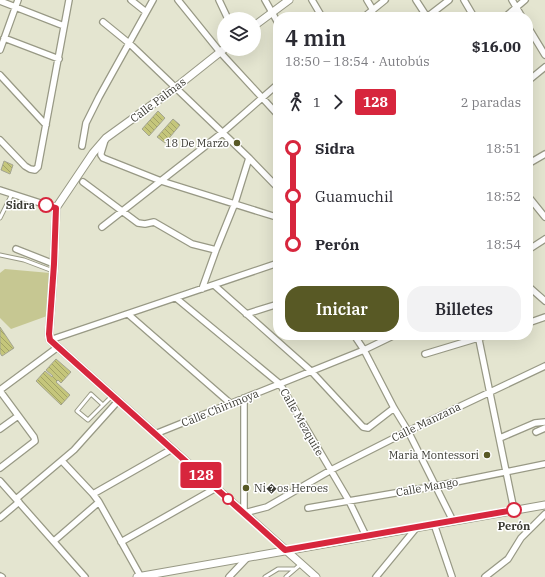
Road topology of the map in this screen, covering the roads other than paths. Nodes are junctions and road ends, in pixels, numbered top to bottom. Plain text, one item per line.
1 (18, 0) edge
2 (69, 0) edge
3 (131, 0) edge
4 (153, 0) edge
5 (178, 0) edge
6 (219, 0) edge
7 (265, 0) edge
8 (289, 0) edge
9 (312, 0) edge
10 (367, 0) edge
11 (385, 0) edge
12 (416, 0) edge
13 (449, 0) edge
14 (464, 0) edge
15 (512, 0) edge
16 (525, 0) edge
17 (0, 1) edge
18 (15, 7) junction
19 (516, 7) junction
20 (373, 10) junction
21 (146, 12) junction
22 (225, 12) edge
23 (273, 12) edge
24 (319, 12) edge
25 (370, 12) edge
26 (424, 12) edge
27 (433, 12) edge
28 (471, 12) edge
29 (510, 12) edge
30 (519, 12) edge
31 (272, 13) joint
32 (261, 21) edge
33 (103, 22) dead end
34 (64, 26) junction
35 (533, 35) edge
36 (4, 38) junction
37 (130, 44) junction
38 (217, 44) edge
39 (0, 50) edge
40 (217, 54) edge
41 (545, 55) edge
42 (227, 56) edge
43 (58, 59) junction
44 (545, 67) edge
45 (0, 75) edge
46 (533, 77) edge
47 (175, 88) junction
48 (273, 88) edge
49 (262, 97) junction
50 (273, 109) edge
51 (46, 125) junction
52 (222, 132) junction
53 (106, 138) junction
54 (0, 140) edge
55 (82, 146) dead end
56 (545, 154) edge
57 (249, 158) junction
58 (533, 161) edge
59 (161, 181) junction
60 (83, 182) dead end
61 (273, 183) edge
62 (0, 190) edge
63 (12, 194) junction
64 (533, 202) edge
65 (235, 203) junction
66 (56, 208) junction
67 (122, 210) junction
68 (273, 216) dead end
69 (545, 217) edge
70 (0, 218) edge
71 (102, 227) dead end
72 (545, 239) edge
73 (533, 247) edge
74 (16, 249) dead end
75 (216, 250) junction
76 (0, 255) edge
77 (273, 265) edge
78 (54, 268) junction
79 (214, 286) junction
80 (202, 290) junction
81 (533, 290) edge
82 (176, 298) junction
83 (545, 301) edge
84 (273, 306) edge
85 (128, 314) junction
86 (246, 314) junction
87 (545, 318) edge
88 (533, 322) edge
89 (273, 338) edge
90 (50, 340) junction
91 (276, 340) edge
92 (357, 340) edge
93 (385, 340) edge
94 (467, 340) edge
95 (480, 340) edge
96 (58, 347) junction
97 (364, 350) junction
98 (425, 354) dead end
99 (545, 366) edge
100 (311, 371) junction
101 (280, 384) junction
102 (0, 390) edge
103 (490, 391) junction
104 (112, 396) junction
105 (244, 398) junction
106 (118, 401) junction
107 (230, 403) junction
108 (103, 405) junction
109 (394, 408) junction
110 (18, 416) junction
111 (545, 422) edge
112 (545, 428) edge
113 (0, 429) edge
114 (408, 430) junction
115 (536, 432) dead end
116 (155, 434) junction
117 (500, 438) junction
118 (172, 449) junction
119 (62, 461) junction
120 (545, 464) edge
121 (0, 468) edge
122 (331, 470) junction
123 (507, 472) junction
124 (0, 481) edge
125 (436, 486) junction
126 (216, 488) junction
127 (93, 494) junction
128 (18, 501) junction
129 (349, 501) junction
130 (99, 502) junction
131 (545, 505) edge
132 (308, 508) dead end
133 (514, 510) junction
134 (244, 513) junction
135 (545, 514) edge
136 (0, 518) edge
137 (453, 521) junction
138 (434, 524) junction
139 (417, 527) junction
140 (366, 536) junction
141 (54, 541) junction
142 (121, 542) junction
143 (285, 550) junction
144 (248, 556) junction
145 (301, 564) junction
146 (295, 569) junction
147 (85, 577) edge
148 (139, 577) edge
149 (229, 577) edge
150 (266, 577) edge
151 (286, 577) edge
152 (316, 577) edge
153 (376, 577) edge
154 (452, 577) edge
155 (485, 577) edge

1 - 18 street
2 - 34 street
3 - 21 street
4 - 21 street
5 - 38 street
6 - 22 street
7 - 31 street
8 - 23 street
9 - 24 street
10 - 20 street
11 - 20 street
12 - 26 street
13 - 27 street
14 - 28 street
15 - 19 street
16 - 19 street
17 - 18 street
18 - 34 street
18 - 36 street
19 - 29 street
19 - 30 street
20 - 25 street
21 - 37 street
31 - 32 street
33 - 37 street
34 - 43 street
35 - 41 street
36 - 39 street
36 - 43 street
37 - 47 street
37 - 55 street
40 - 47 street, Calle Palmas
42 - 49 street
43 - 51 street
44 - 46 street
45 - 51 street
47 - 52 street
47 - 53 street, Calle Palmas
48 - 49 street
49 - 50 street
49 - 52 street
51 - 54 street
52 - 57 street
52 - 59 street
53 - 59 street
53 - 66 street, Calle Palmas
56 - 58 street
57 - 61 street
57 - 65 street
59 - 65 street
59 - 67 street
60 - 67 street
62 - 63 street
63 - 66 street
63 - 70 lane
64 - 69 street
65 - 68 street
65 - 75 street
66 - 78 street
67 - 71 street
67 - 75 street
72 - 73 street
74 - 78 street
75 - 80 street
76 - 78 lane
77 - 79 street
78 - 90 street
79 - 80 street
79 - 86 street
80 - 82 street
81 - 83 street
82 - 85 street
82 - 101 street, Calle Mezquite
84 - 86 street
85 - 90 street
85 - 107 street
86 - 89 street
87 - 88 street
90 - 96 street
91 - 100 street
92 - 97 street
93 - 97 street, Calle Chirimoya
94 - 98 street
95 - 103 street
96 - 102 street
96 - 104 street
97 - 100 street, Calle Chirimoya
97 - 109 street
99 - 103 street, Calle Manzana
100 - 101 street, Calle Chirimoya
100 - 109 street
101 - 105 street, Calle Chirimoya
101 - 122 street, Calle Mezquite
102 - 110 street
103 - 114 street, Calle Manzana
103 - 117 street
104 - 106 street
104 - 108 lane
105 - 107 street, Calle Chirimoya
105 - 134 street
106 - 116 street
106 - 119 street
107 - 116 street, Calle Chirimoya
108 - 108 lane
109 - 114 street
110 - 113 street
110 - 121 street
111 - 117 street
112 - 115 street
114 - 122 street, Calle Manzana
114 - 125 street
116 - 118 street
117 - 123 street
118 - 126 street
118 - 127 street
119 - 127 street
119 - 128 street
120 - 123 street, Calle Mango
122 - 129 street, Calle Mezquite
122 - 134 street, Calle Manzana
123 - 125 street, Calle Mango
123 - 133 street
124 - 128 street
125 - 129 street, Calle Mango
125 - 137 street
126 - 134 street
126 - 142 street
127 - 130 street
128 - 136 street
128 - 141 street
129 - 132 street, Calle Mango
129 - 140 street, Calle Mezquite
130 - 141 street
130 - 142 street
131 - 133 street
133 - 137 street
134 - 143 street
135 - 155 street
137 - 138 street
138 - 139 street
138 - 154 street
139 - 140 street
139 - 153 street
140 - 143 street
141 - 147 street
142 - 148 street
143 - 144 street
143 - 145 street
144 - 148 street
144 - 149 street
145 - 146 lane
145 - 152 street
146 - 150 lane
146 - 151 lane

